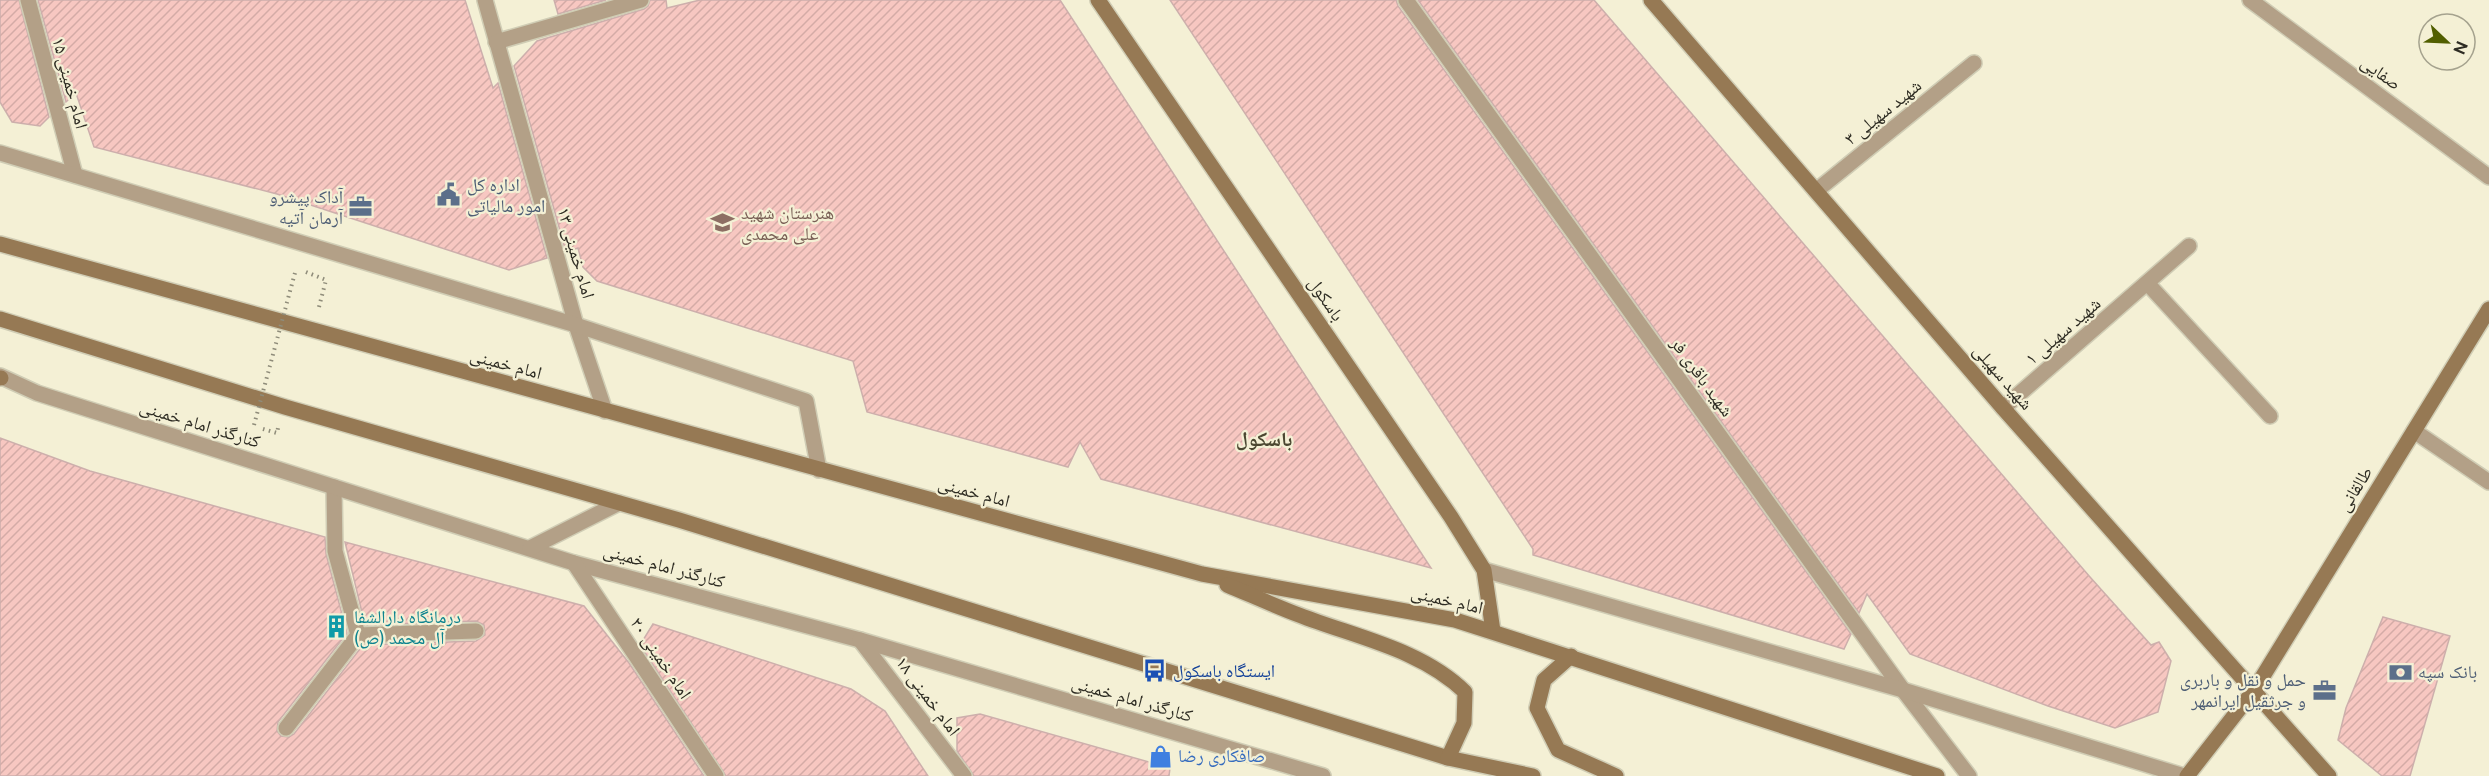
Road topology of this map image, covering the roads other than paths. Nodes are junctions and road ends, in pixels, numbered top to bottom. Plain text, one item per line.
1 (28, 0) edge
2 (485, 0) edge
3 (641, 0) edge
4 (1098, 0) edge
5 (1406, 0) edge
6 (1650, 0) edge
7 (2250, 0) edge
8 (496, 42) junction
9 (1974, 63) dead end
10 (0, 153) edge
11 (75, 175) junction
12 (2489, 177) edge
13 (1816, 191) junction
14 (0, 244) edge
15 (2189, 246) dead end
16 (2148, 284) junction
17 (2489, 309) edge
18 (0, 319) edge
19 (576, 325) junction
20 (0, 377) edge
21 (2003, 408) junction
22 (605, 411) junction
23 (2270, 416) dead end
24 (2414, 431) junction
25 (819, 470) junction
26 (2489, 482) edge
27 (334, 487) junction
28 (619, 503) junction
29 (530, 548) junction
30 (574, 562) junction
31 (1484, 570) junction
32 (1202, 574) junction
33 (476, 631) dead end
34 (1493, 631) junction
35 (358, 635) junction
36 (860, 640) junction
37 (1571, 657) junction
38 (2254, 689) junction
39 (1903, 690) junction
40 (286, 728) dead end
41 (1448, 758) junction
42 (716, 776) edge
43 (964, 776) edge
44 (1323, 776) edge
45 (1533, 776) edge
46 (1616, 776) edge
47 (1937, 776) edge
48 (1968, 776) edge
49 (2186, 776) edge
50 (2329, 776) edge

1 - 11 street, امام خمینی ۱۵
2 - 8 street, امام خمینی ۱۳
3 - 8 street
4 - 31 main road, باسکول
5 - 39 street, شهید باقری فر
6 - 13 main road, شهید سهیلی
7 - 12 street, صفایی
8 - 19 street, امام خمینی ۱۳
9 - 13 street, شهید سهیلی ۳
10 - 11 street
11 - 19 street
13 - 21 main road, شهید سهیلی
14 - 22 main road, امام خمینی
15 - 16 street, شهید سهیلی ۱
16 - 21 street, شهید سهیلی ۱
16 - 23 street
17 - 24 main road, طالقانی
18 - 28 main road
19 - 22 street, امام خمینی ۱۳
19 - 25 street
20 - 27 street, کنارگذر امام خمینی
21 - 38 main road, شهید سهیلی
22 - 25 main road, امام خمینی
24 - 26 street
24 - 38 main road, طالقانی
25 - 32 main road, امام خمینی
27 - 29 street, کنارگذر امام خمینی
27 - 35 street
28 - 29 street
28 - 41 main road
29 - 30 street, کنارگذر امام خمینی
30 - 36 street, کنارگذر امام خمینی
30 - 42 street, امام خمینی ۲۰
31 - 34 main road, باسکول
31 - 39 street
32 - 34 main road, امام خمینی
32 - 41 main road
33 - 35 street
34 - 37 main road, امام خمینی
35 - 40 street
36 - 43 street, امام خمینی ۱۸
36 - 44 street, کنارگذر امام خمینی
37 - 46 main road
37 - 47 main road, امام خمینی
38 - 49 main road, طالقانی
38 - 50 main road, شهید سهیلی
39 - 48 street, شهید باقری فر
39 - 49 street
41 - 45 main road

